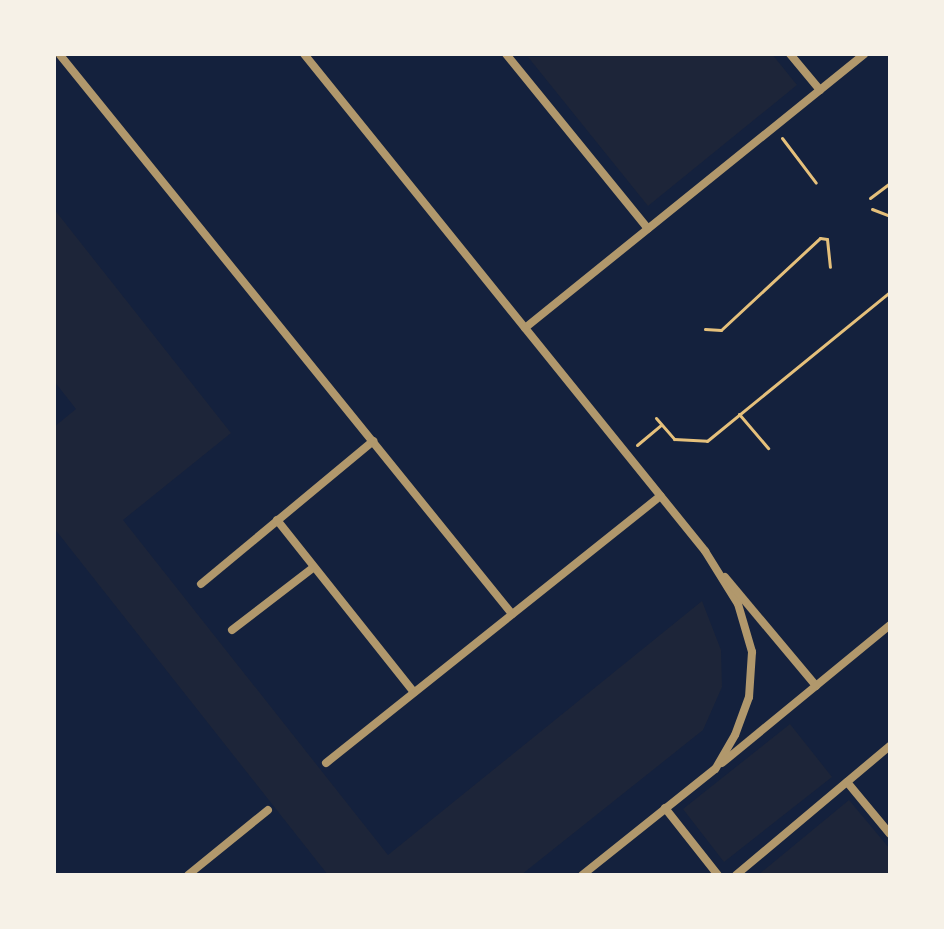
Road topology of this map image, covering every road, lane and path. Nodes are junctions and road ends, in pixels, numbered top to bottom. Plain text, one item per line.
1 (61, 54) edge
2 (304, 54) edge
3 (790, 54) edge
4 (864, 54) edge
5 (508, 55) edge
6 (54, 60) edge
7 (820, 90) junction
8 (773, 127) junction
9 (816, 183) dead end
10 (890, 183) edge
11 (870, 198) dead end
12 (872, 209) dead end
13 (890, 216) edge
14 (648, 229) junction
15 (830, 267) dead end
16 (890, 292) edge
17 (525, 328) junction
18 (705, 329) dead end
19 (739, 414) junction
20 (656, 418) dead end
21 (661, 425) junction
22 (373, 441) junction
23 (768, 448) dead end
24 (626, 454) junction
25 (660, 496) junction
26 (277, 520) junction
27 (705, 551) junction
28 (314, 567) junction
29 (201, 584) dead end
30 (512, 614) junction
31 (890, 625) edge
32 (232, 630) dead end
33 (816, 686) junction
34 (414, 692) junction
35 (890, 746) edge
36 (326, 763) dead end
37 (715, 769) junction
38 (847, 782) junction
39 (665, 808) junction
40 (268, 810) dead end
41 (890, 834) edge
42 (199, 866) junction
43 (188, 875) edge
44 (207, 875) edge
45 (582, 875) edge
46 (718, 875) edge
47 (736, 875) edge

1 - 6 street
1 - 22 street
2 - 17 street
3 - 7 street
4 - 7 street
5 - 14 street
7 - 8 street
8 - 9 path
8 - 14 street
10 - 11 path
12 - 13 path
14 - 17 street
15 - 18 path
16 - 19 path
17 - 24 street
19 - 21 path
19 - 23 path
20 - 21 path
21 - 24 path
22 - 26 street
22 - 30 street
24 - 25 street
25 - 27 street
25 - 30 street
26 - 28 street
26 - 29 street
27 - 33 street
27 - 37 street
28 - 32 street
28 - 34 street
30 - 34 street
31 - 33 street
33 - 37 street
34 - 36 street
35 - 38 street
37 - 39 street
38 - 41 street
38 - 47 street
39 - 45 street
39 - 46 street
40 - 42 street
42 - 43 street
42 - 44 street

